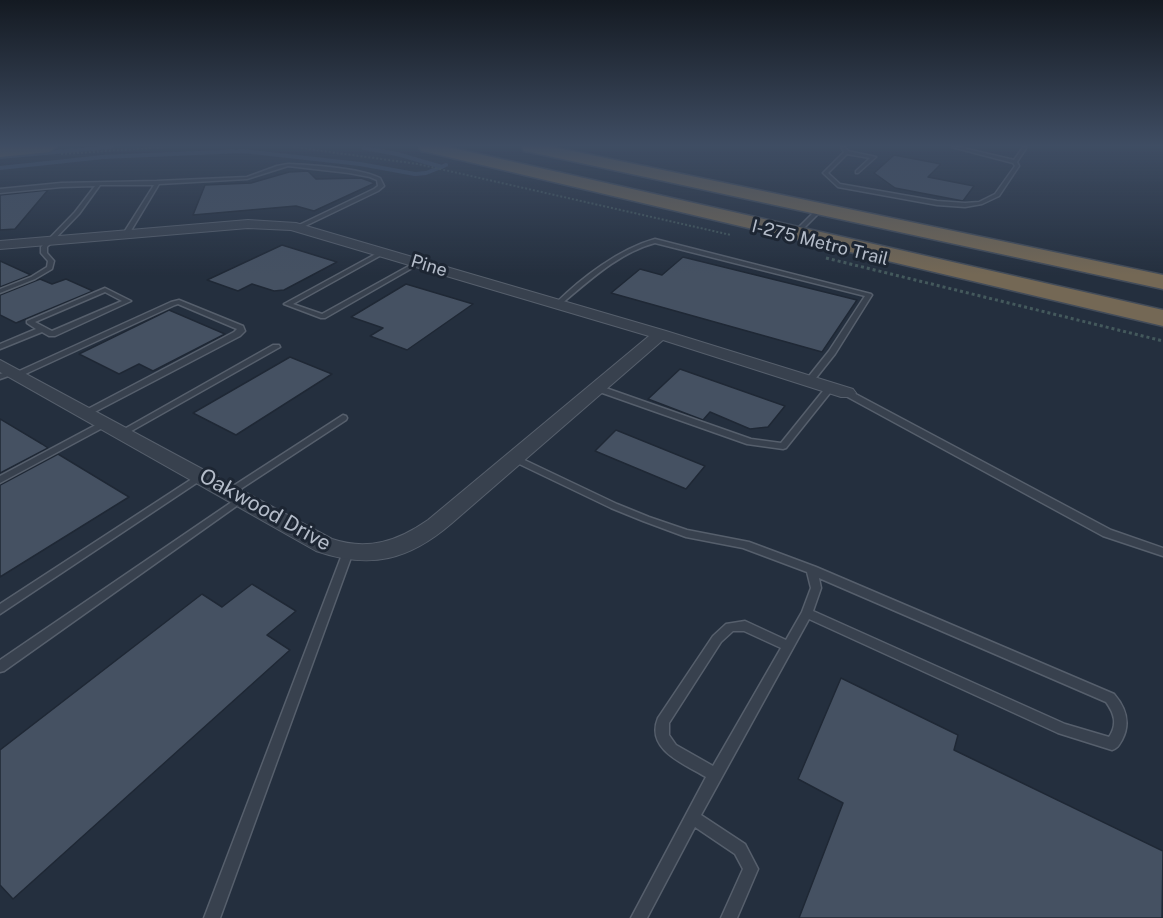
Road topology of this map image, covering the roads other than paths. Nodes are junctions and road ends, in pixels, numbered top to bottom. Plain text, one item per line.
1 (16, 190) edge
2 (94, 190) edge
3 (153, 190) edge
4 (376, 190) edge
5 (589, 190) edge
6 (609, 190) edge
7 (731, 190) edge
8 (865, 190) edge
9 (1001, 190) edge
10 (0, 191) edge
11 (820, 209) junction
12 (725, 217) junction
13 (299, 227) junction
14 (796, 233) junction
15 (126, 234) junction
16 (51, 241) junction
17 (0, 245) edge
18 (383, 252) junction
19 (418, 262) junction
20 (1163, 282) edge
21 (0, 291) edge
22 (558, 304) junction
23 (1163, 318) edge
24 (42, 329) junction
25 (660, 334) junction
26 (0, 347) edge
27 (276, 347) dead end
28 (8, 372) edge
29 (808, 381) junction
30 (597, 388) junction
31 (830, 388) junction
32 (847, 393) joint
33 (87, 413) junction
34 (343, 418) dead end
35 (105, 423) junction
36 (123, 432) junction
37 (516, 459) junction
38 (201, 476) junction
39 (0, 480) edge
40 (236, 495) junction
41 (348, 552) junction
42 (1163, 552) edge
43 (812, 570) junction
44 (0, 609) edge
45 (807, 613) junction
46 (788, 646) junction
47 (0, 667) edge
48 (716, 775) junction
49 (693, 818) junction
50 (212, 918) edge
51 (639, 918) edge
52 (729, 918) edge

1 - 10 lane
2 - 16 lane
3 - 15 lane
4 - 13 lane
5 - 12 highway
6 - 12 highway
7 - 11 highway
8 - 9 lane
11 - 14 lane
11 - 20 highway
12 - 14 highway
13 - 15 street, Pine
13 - 18 street, Pine
14 - 23 highway
15 - 16 street, Pine
16 - 17 street, Pine
16 - 21 lane
18 - 19 street, Pine
18 - 19 lane
19 - 22 street, Pine
22 - 25 street, Pine
22 - 29 lane
24 - 24 lane
24 - 26 lane
25 - 29 street, Pine
25 - 30 street, Oakwood Drive
27 - 36 lane
28 - 33 street, Oakwood Drive
28 - 33 lane
29 - 31 street, Pine
30 - 31 lane
30 - 37 street, Oakwood Drive
31 - 32 street, Pine
32 - 42 lane
33 - 35 street, Oakwood Drive
34 - 40 lane
35 - 36 street, Oakwood Drive
35 - 39 lane
36 - 38 street, Oakwood Drive
37 - 41 street, Oakwood Drive
37 - 43 lane
38 - 40 street, Oakwood Drive
38 - 44 lane
40 - 41 street, Oakwood Drive
40 - 47 lane
41 - 50 lane
43 - 45 lane
43 - 45 lane
45 - 46 lane
46 - 48 lane
46 - 48 lane
48 - 49 lane
49 - 51 lane
49 - 52 lane

